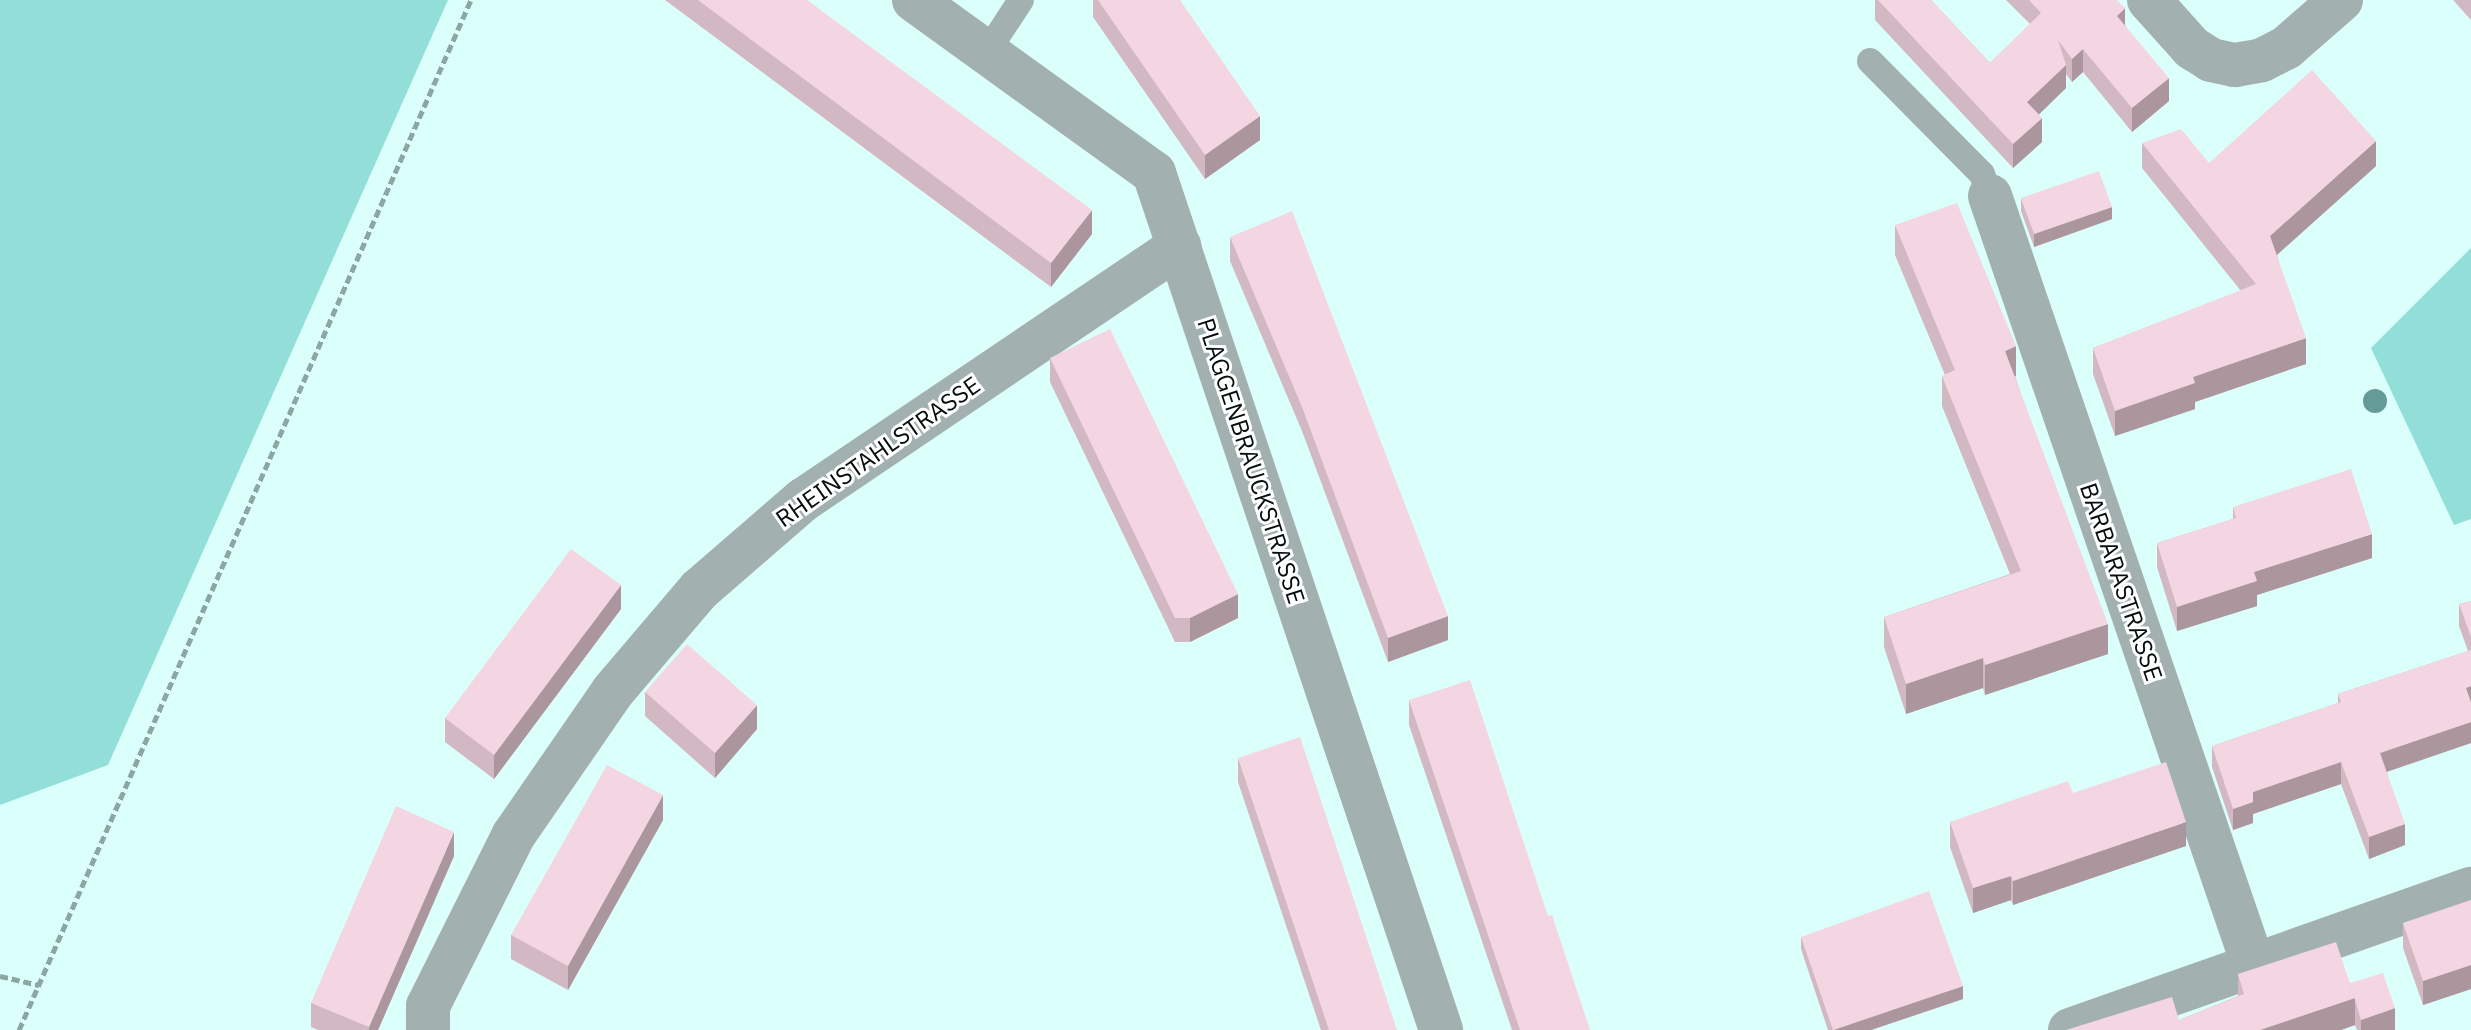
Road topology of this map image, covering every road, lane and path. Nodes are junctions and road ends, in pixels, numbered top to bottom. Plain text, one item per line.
1 (471, 0) edge
2 (914, 0) edge
3 (1021, 0) edge
4 (2149, 0) edge
5 (2341, 0) edge
6 (987, 52) junction
7 (1870, 61) dead end
8 (1990, 196) joint
9 (1179, 246) junction
10 (2471, 889) edge
11 (2254, 967) junction
12 (0, 976) edge
13 (39, 985) junction
14 (21, 1029) edge
15 (428, 1030) edge
16 (1441, 1030) edge
17 (2070, 1030) edge

1 - 13 path
2 - 6 street, PLAGGENBRAUCKSTRASSE
3 - 6 lane
4 - 5 street
6 - 9 street, PLAGGENBRAUCKSTRASSE
7 - 8 lane
8 - 11 street, BARBARASTRASSE
9 - 15 street, RHEINSTAHLSTRASSE
9 - 16 street, PLAGGENBRAUCKSTRASSE
10 - 11 street
11 - 17 street
12 - 13 path
13 - 14 path

